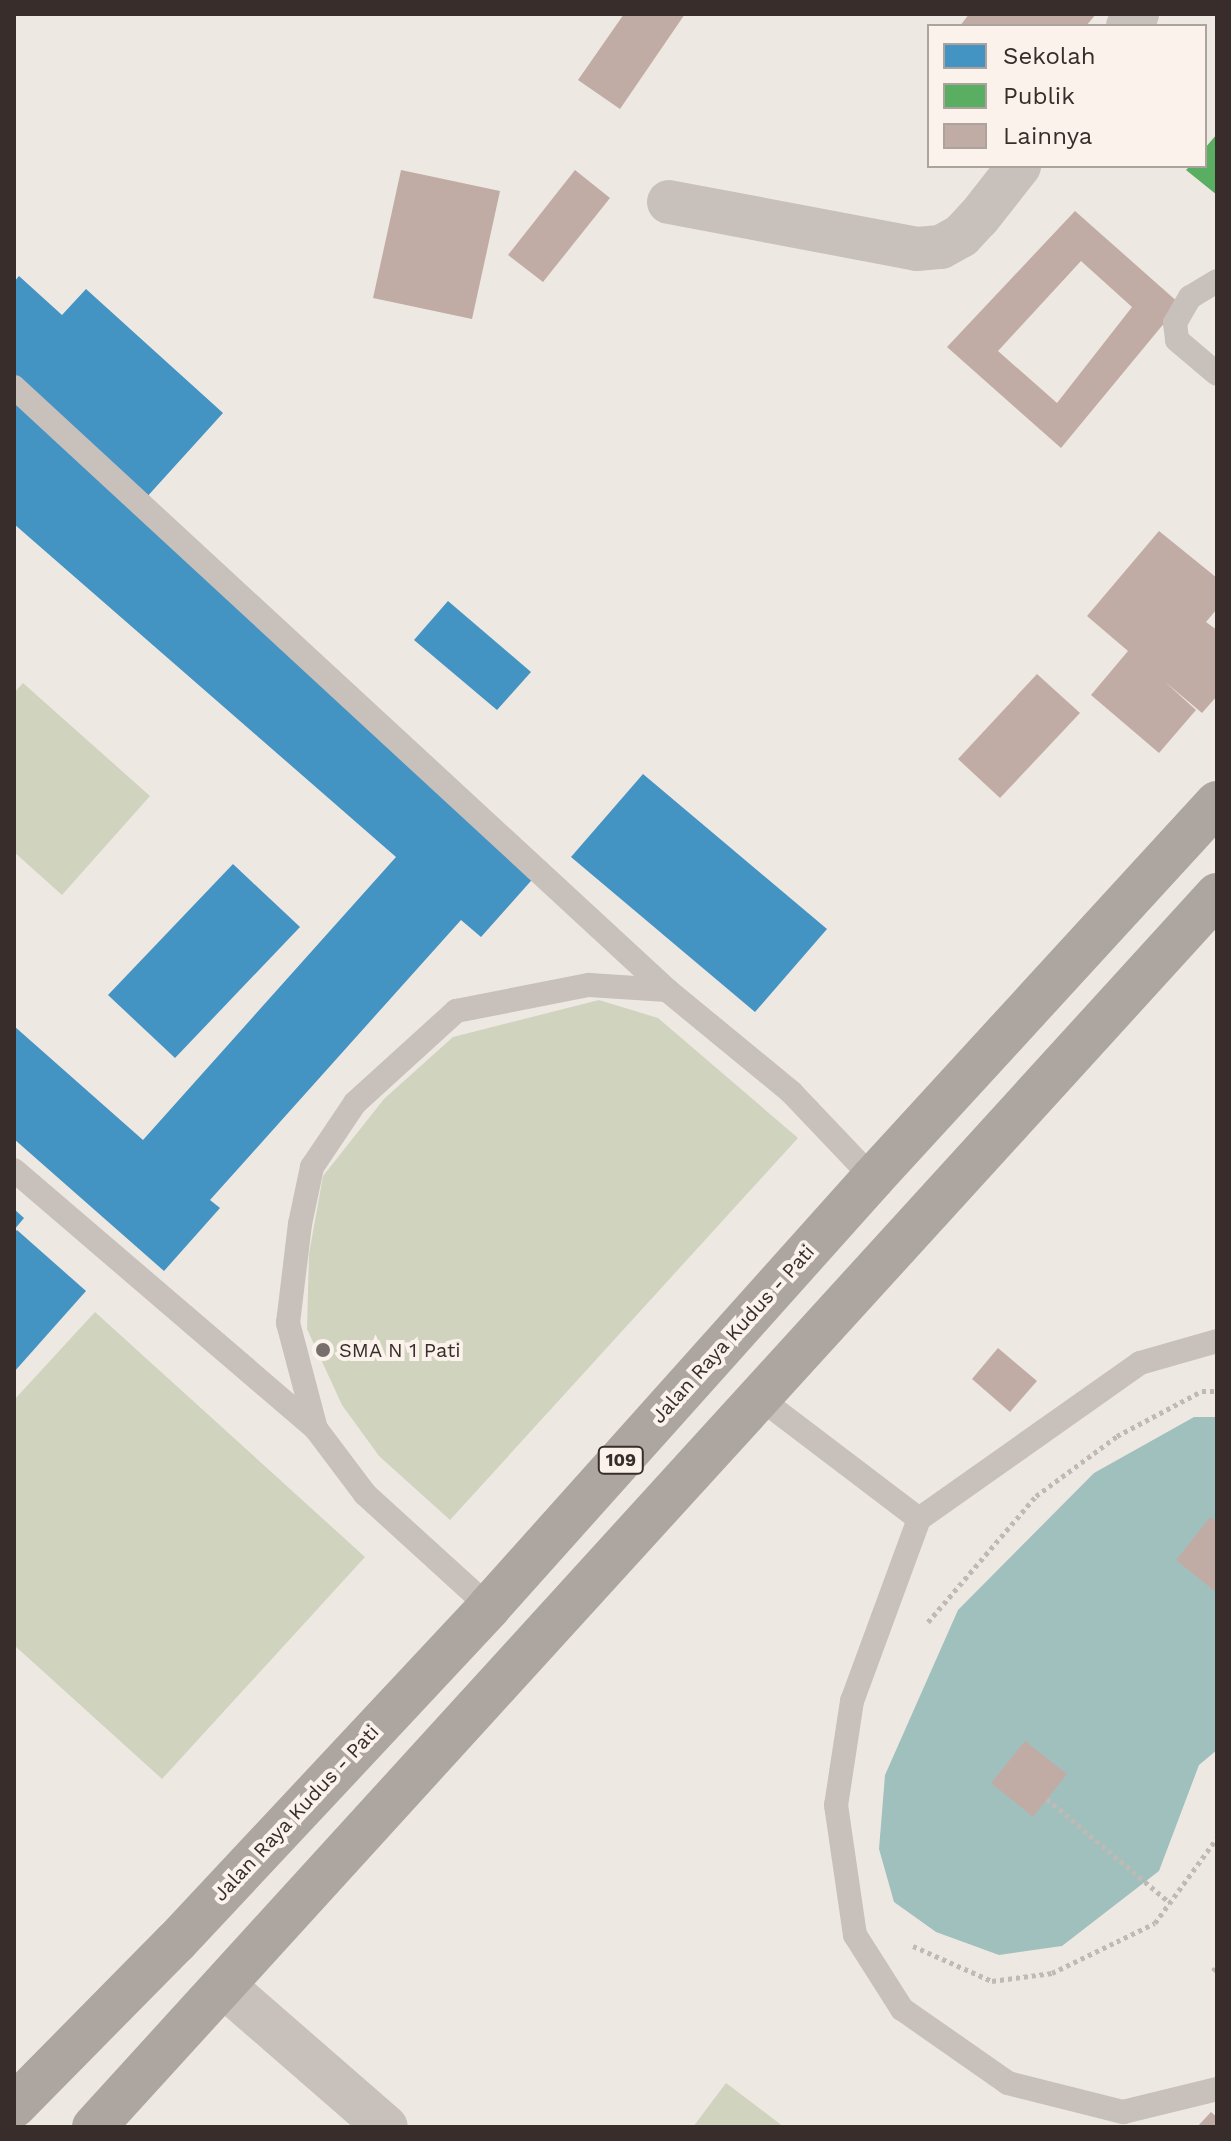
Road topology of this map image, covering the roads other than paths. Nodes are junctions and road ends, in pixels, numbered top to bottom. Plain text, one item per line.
1 (1017, 168) edge
2 (669, 202) dead end
3 (1217, 281) edge
4 (1217, 374) edge
5 (14, 387) edge
6 (1217, 803) edge
7 (1217, 895) edge
8 (667, 990) junction
9 (14, 1170) edge
10 (873, 1178) junction
11 (1217, 1341) edge
12 (761, 1399) junction
13 (316, 1429) junction
14 (919, 1519) junction
15 (489, 1607) junction
16 (225, 1987) junction
17 (1217, 2089) edge
18 (14, 2106) edge
19 (94, 2127) edge
20 (386, 2127) edge

1 - 2 street
3 - 4 lane
5 - 8 lane
6 - 10 main road, Jalan Raya Kudus - Pati / 109
7 - 12 main road
8 - 10 lane
8 - 13 lane
9 - 13 lane
10 - 15 main road, Jalan Raya Kudus - Pati / 109
11 - 14 lane
12 - 14 lane
12 - 16 main road
13 - 15 lane
14 - 17 lane
15 - 18 main road, Jalan Raya Kudus - Pati / 109
16 - 19 main road
16 - 20 street

